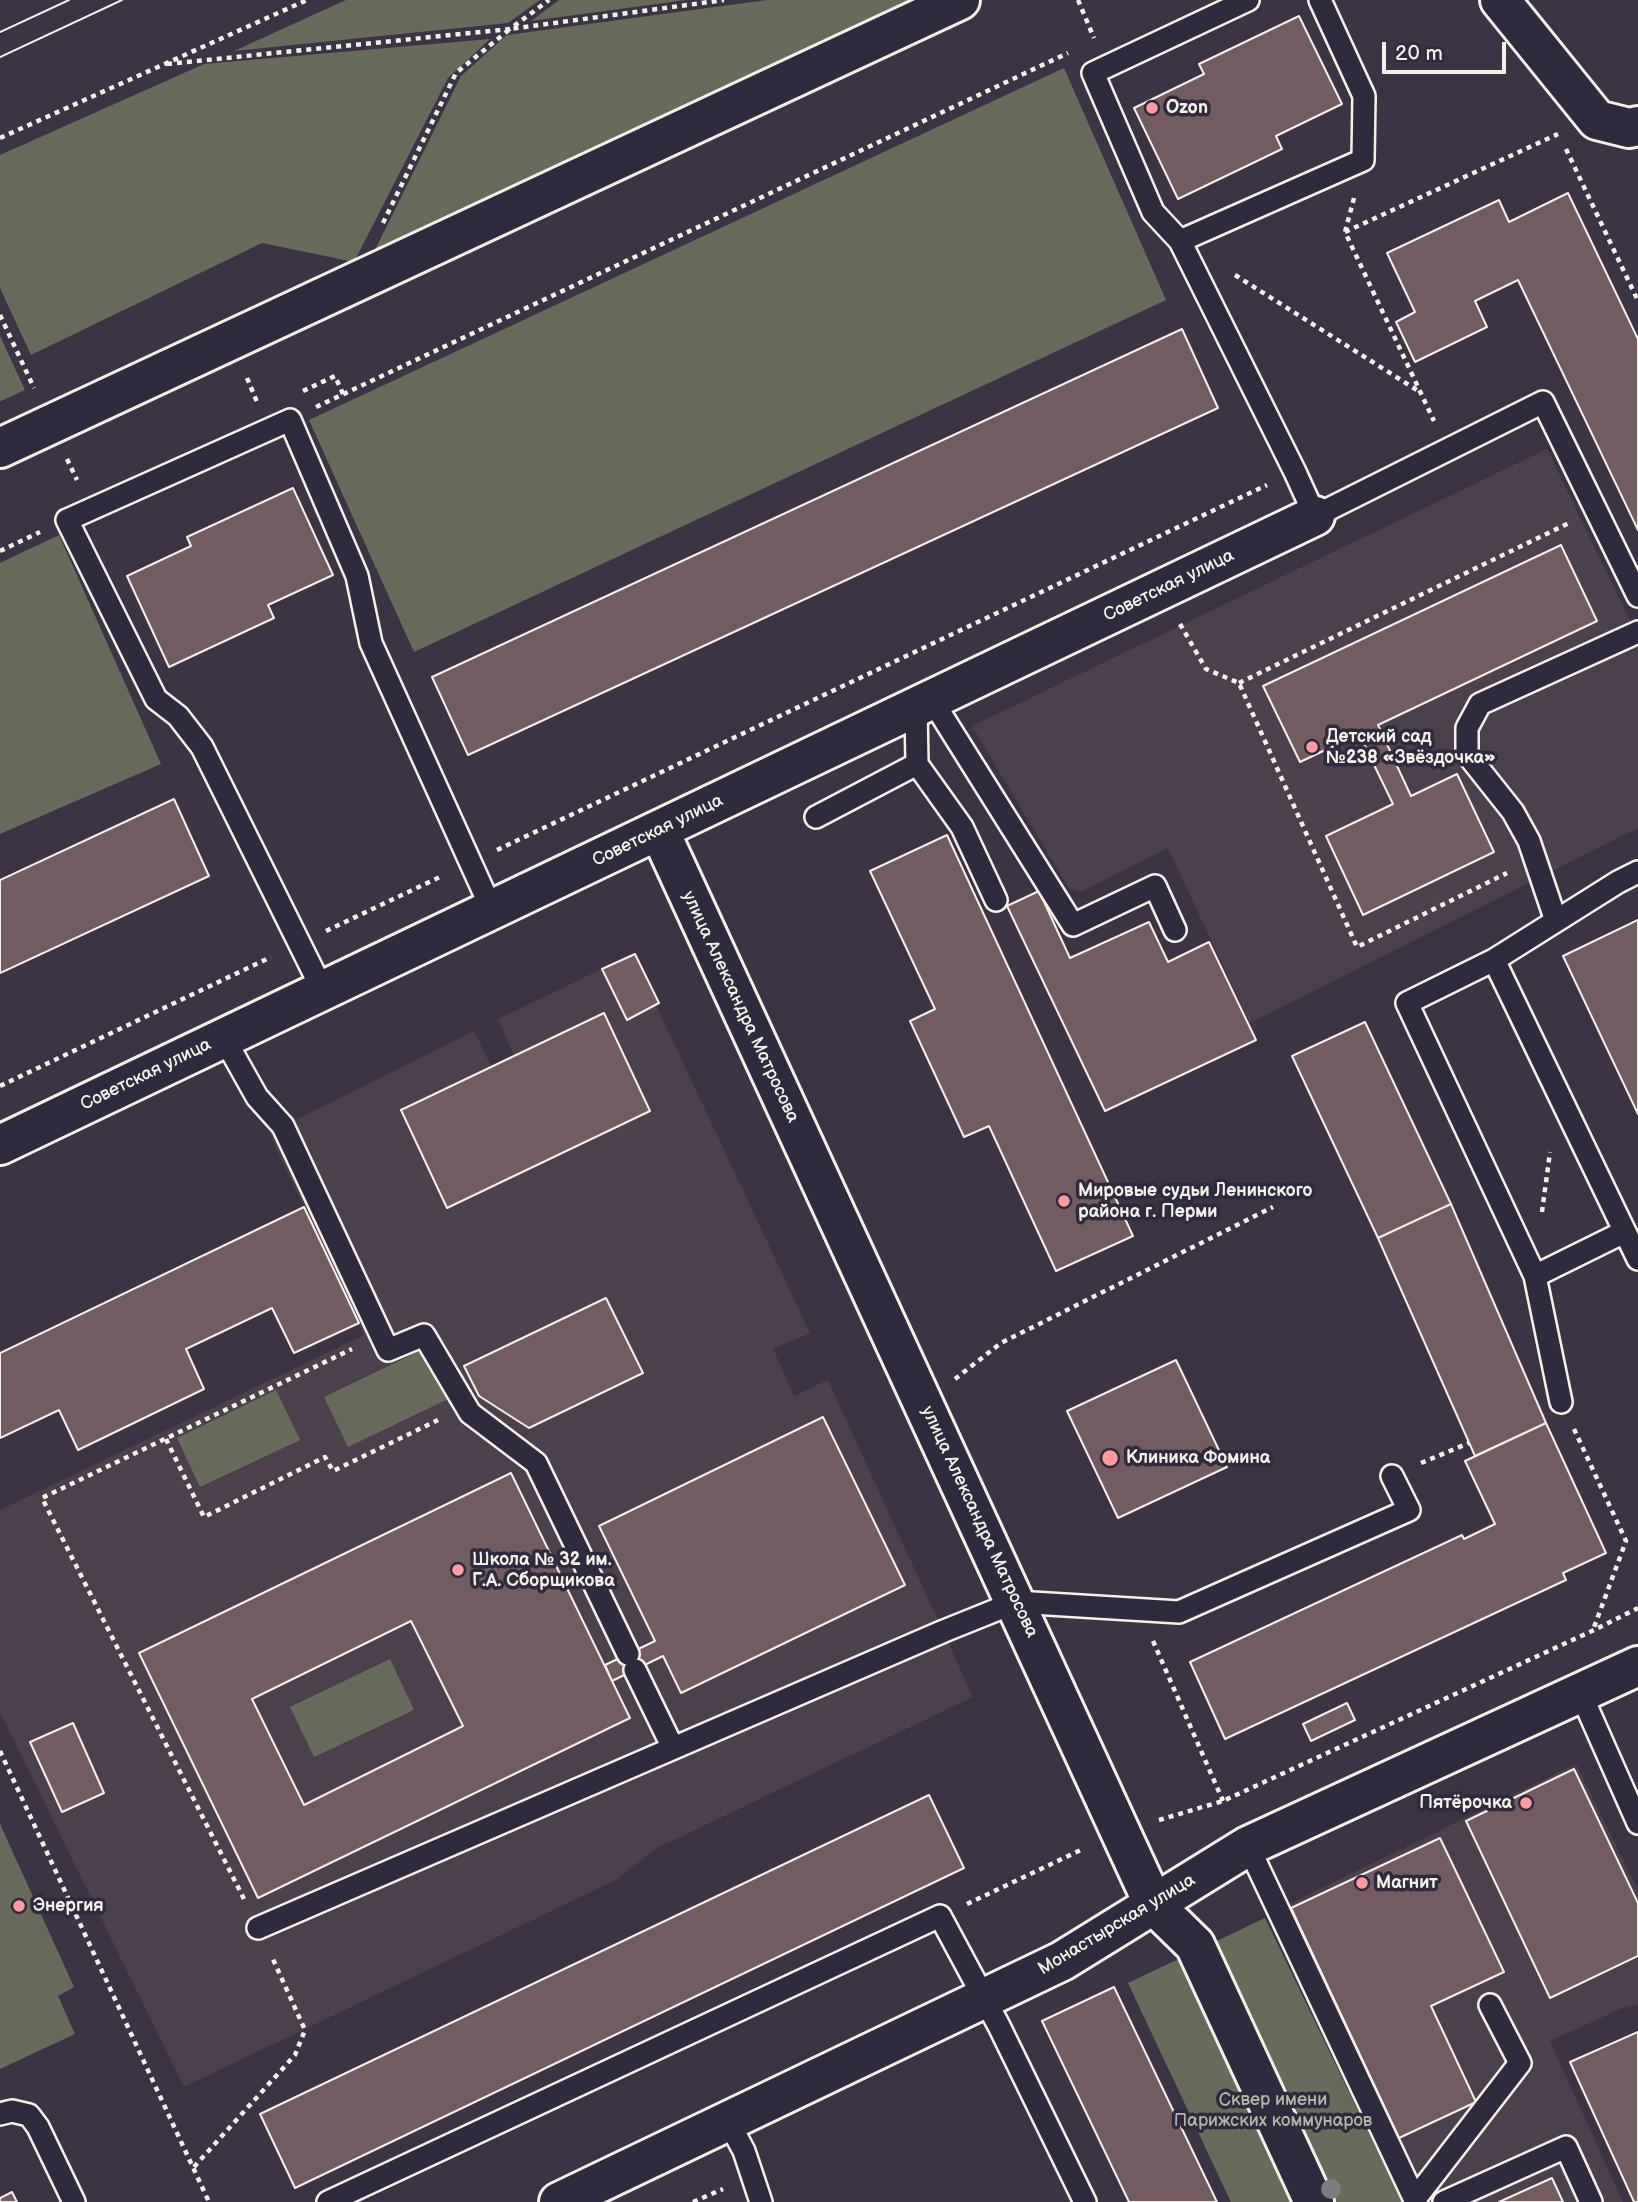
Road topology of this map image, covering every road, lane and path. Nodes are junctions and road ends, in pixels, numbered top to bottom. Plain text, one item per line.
1 (307, 0) edge
2 (549, 0) edge
3 (724, 0) edge
4 (960, 0) edge
5 (1078, 0) edge
6 (1248, 0) edge
7 (1320, 0) edge
8 (1500, 0) edge
9 (510, 29) junction
10 (1084, 45) dead end
11 (1073, 51) dead end
12 (167, 64) junction
13 (1597, 120) junction
14 (1638, 126) edge
15 (1559, 134) junction
16 (0, 138) edge
17 (1180, 241) junction
18 (354, 283) junction
19 (1638, 301) edge
20 (0, 315) edge
21 (1420, 392) junction
22 (290, 420) junction
23 (51, 424) junction
24 (0, 448) edge
25 (1447, 450) junction
26 (1295, 472) junction
27 (90, 509) junction
28 (1315, 516) junction
29 (67, 520) junction
30 (1575, 535) dead end
31 (0, 551) edge
32 (1163, 589) junction
33 (1638, 596) edge
34 (1638, 632) edge
35 (1239, 683) junction
36 (924, 703) junction
37 (917, 764) junction
38 (816, 817) dead end
39 (659, 830) junction
40 (1535, 859) junction
41 (471, 862) junction
42 (1638, 872) edge
43 (996, 900) dead end
44 (492, 910) junction
45 (1556, 921) junction
46 (1175, 930) dead end
47 (300, 943) junction
48 (1494, 960) junction
49 (323, 991) junction
50 (224, 1038) junction
51 (0, 1086) edge
52 (1557, 1092) junction
53 (0, 1145) edge
54 (1273, 1207) dead end
55 (1624, 1232) junction
56 (1638, 1259) edge
57 (1535, 1276) junction
58 (382, 1335) junction
59 (1561, 1402) joint
60 (924, 1403) junction
61 (466, 1406) junction
62 (166, 1439) junction
63 (1469, 1443) dead end
64 (1392, 1476) joint
65 (1016, 1602) junction
66 (1638, 1608) edge
67 (1140, 1611) junction
68 (1592, 1631) junction
69 (1638, 1666) edge
70 (1580, 1692) junction
71 (673, 1748) junction
72 (0, 1751) edge
73 (1223, 1801) junction
74 (1638, 1823) edge
75 (1121, 1831) junction
76 (1248, 1846) junction
77 (1154, 1905) junction
78 (940, 1916) junction
79 (258, 1928) junction
80 (984, 1998) junction
81 (1490, 2005) dead end
82 (0, 2114) edge
83 (728, 2121) junction
84 (194, 2166) junction
85 (1416, 2200) edge
86 (74, 2202) edge
87 (209, 2202) edge
88 (328, 2202) edge
89 (559, 2202) edge
90 (761, 2202) edge
91 (1085, 2202) edge
92 (1314, 2202) edge
93 (1444, 2202) edge
94 (1591, 2202) edge

1 - 12 path
2 - 9 path
3 - 9 path
4 - 18 street
5 - 10 path
6 - 17 lane
7 - 17 lane
8 - 13 street
9 - 12 path
9 - 18 path
11 - 22 path
12 - 16 path
13 - 14 street
13 - 15 path
15 - 19 path
15 - 21 path
17 - 21 path
17 - 26 lane
18 - 23 street
20 - 23 path
21 - 25 path
22 - 27 lane
22 - 41 lane
23 - 24 street
23 - 27 path
25 - 28 lane
25 - 33 lane
26 - 28 lane
26 - 41 path
27 - 29 lane
28 - 32 street, Советская улица
29 - 31 path
29 - 47 lane
30 - 35 path
32 - 35 path
32 - 36 street, Советская улица
34 - 40 lane
35 - 40 path
36 - 37 lane
36 - 39 street, Советская улица
36 - 46 lane
37 - 38 lane
37 - 43 lane
39 - 44 street, Советская улица
39 - 60 street, улица Александра Матросова
40 - 45 lane
41 - 44 lane
41 - 47 path
42 - 45 lane
44 - 49 street, Советская улица
45 - 48 lane
47 - 49 lane
47 - 51 path
48 - 52 lane
48 - 57 lane
49 - 50 street, Советская улица
50 - 53 street, Советская улица
50 - 58 lane
52 - 55 lane
52 - 57 path
54 - 60 path
55 - 56 lane
55 - 57 lane
57 - 59 lane
58 - 61 lane
58 - 62 path
59 - 68 path
60 - 65 street, улица Александра Матросова
61 - 62 path
61 - 71 lane
62 - 79 path
63 - 64 path
64 - 67 lane
65 - 67 lane
65 - 71 lane
65 - 75 street, улица Александра Матросова
66 - 68 path
67 - 73 path
68 - 73 path
69 - 70 street, Монастырская улица
70 - 74 lane
70 - 76 street, Монастырская улица
71 - 79 lane
72 - 84 path
73 - 75 path
75 - 77 street, улица Александра Матросова
75 - 78 path
76 - 77 street, Монастырская улица
76 - 85 lane
77 - 80 street, Монастырская улица
77 - 92 street, улица Александра Матросова
78 - 80 lane
78 - 88 lane
79 - 84 path
80 - 83 street, Монастырская улица
80 - 91 lane
81 - 85 lane
82 - 86 lane
83 - 89 street, Монастырская улица
83 - 90 lane
84 - 87 path
93 - 94 lane

